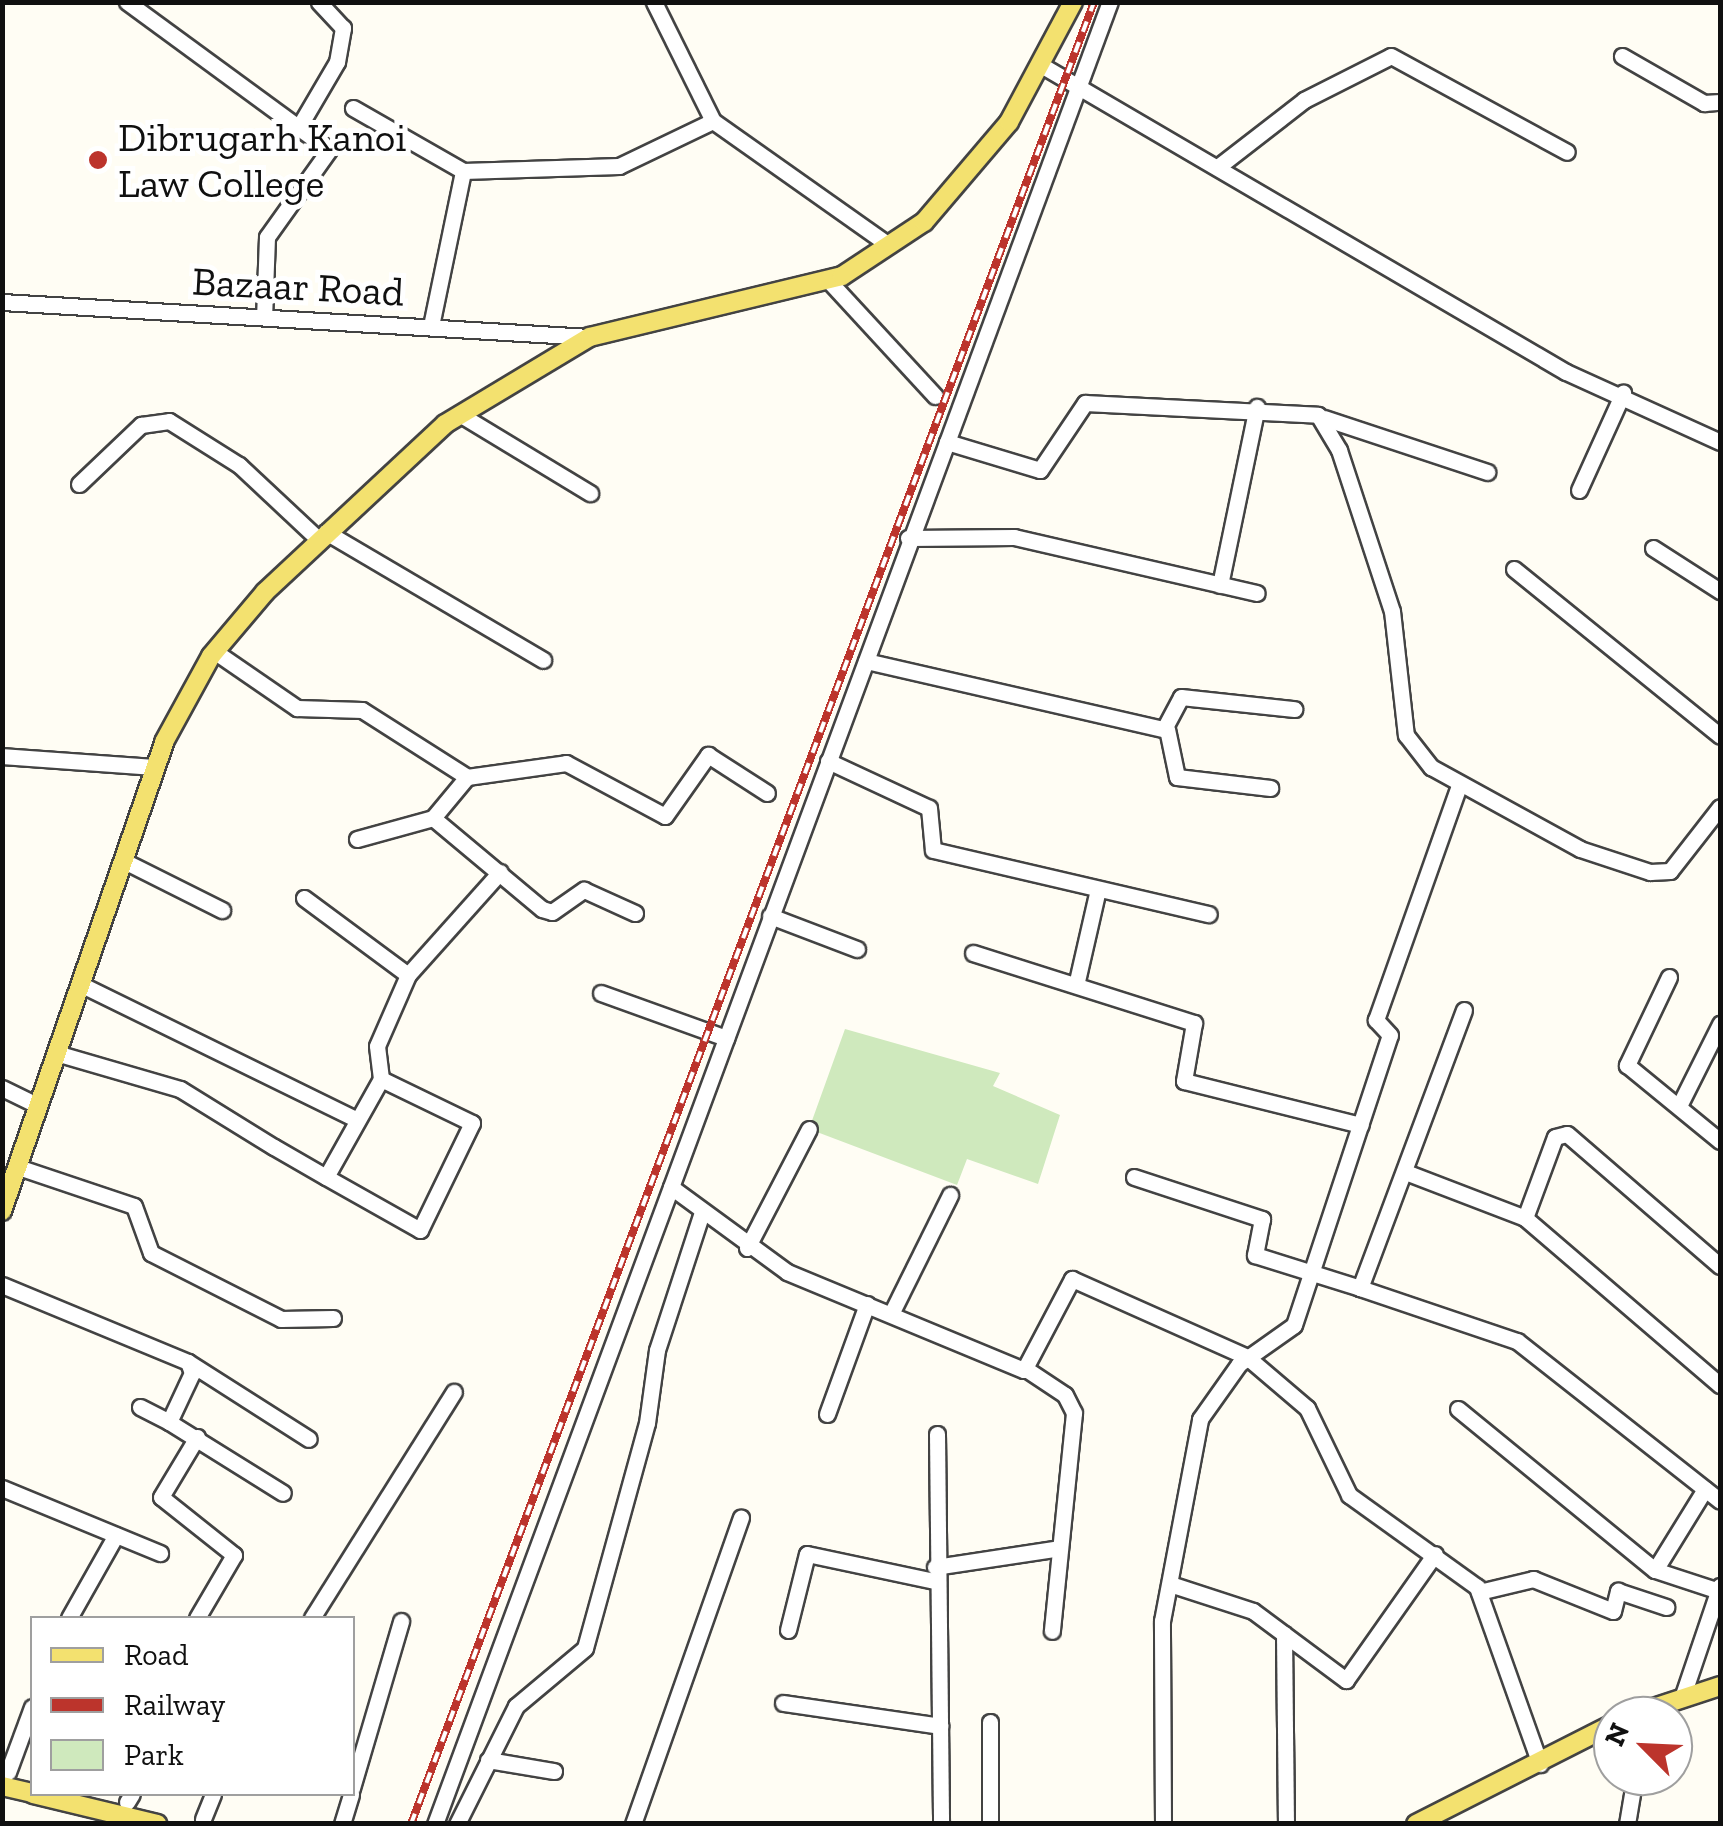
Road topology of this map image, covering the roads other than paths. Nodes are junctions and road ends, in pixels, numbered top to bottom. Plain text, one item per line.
1 (127, 2) edge
2 (319, 2) edge
3 (654, 2) edge
4 (1073, 2) edge
5 (1110, 2) edge
6 (1622, 56) dead end
7 (1041, 65) junction
8 (1078, 86) junction
9 (1720, 102) edge
10 (353, 108) dead end
11 (713, 121) junction
12 (300, 124) junction
13 (1567, 152) dead end
14 (1218, 166) junction
15 (462, 171) junction
16 (889, 246) junction
17 (828, 280) junction
18 (2, 302) edge
19 (264, 317) junction
20 (432, 326) junction
21 (590, 337) junction
22 (1622, 394) junction
23 (934, 396) dead end
24 (1257, 407) junction
25 (461, 415) junction
26 (1324, 418) junction
27 (947, 442) junction
28 (1720, 442) edge
29 (1488, 472) dead end
30 (79, 484) dead end
31 (1579, 490) dead end
32 (590, 493) dead end
33 (322, 536) junction
34 (908, 538) junction
35 (1653, 548) dead end
36 (1514, 569) dead end
37 (1220, 585) junction
38 (1720, 591) edge
39 (1257, 593) dead end
40 (214, 652) junction
41 (543, 660) dead end
42 (866, 661) junction
43 (1294, 708) dead end
44 (1167, 728) junction
45 (1720, 736) edge
46 (2, 756) edge
47 (828, 761) junction
48 (154, 767) junction
49 (467, 776) junction
50 (1270, 788) dead end
51 (1458, 788) junction
52 (767, 793) dead end
53 (1720, 807) edge
54 (433, 818) junction
55 (356, 840) dead end
56 (122, 860) junction
57 (500, 872) junction
58 (1097, 894) junction
59 (304, 898) dead end
60 (222, 910) dead end
61 (635, 913) dead end
62 (1209, 914) dead end
63 (770, 916) junction
64 (857, 949) dead end
65 (973, 953) dead end
66 (408, 976) junction
67 (1670, 977) dead end
68 (1077, 981) junction
69 (80, 984) junction
70 (601, 993) dead end
71 (1464, 1010) dead end
72 (1720, 1024) edge
73 (726, 1038) junction
74 (56, 1053) junction
75 (381, 1080) junction
76 (2, 1088) edge
77 (38, 1106) junction
78 (1679, 1106) junction
79 (355, 1119) junction
80 (1361, 1125) junction
81 (809, 1129) dead end
82 (1720, 1141) edge
83 (18, 1167) junction
84 (1408, 1174) junction
85 (326, 1177) junction
86 (1134, 1177) dead end
87 (671, 1187) junction
88 (950, 1194) dead end
89 (2, 1211) edge
90 (702, 1212) junction
91 (1525, 1218) junction
92 (747, 1248) junction
93 (1720, 1266) edge
94 (1314, 1271) junction
95 (2, 1285) edge
96 (1360, 1288) junction
97 (867, 1304) junction
98 (891, 1314) junction
99 (334, 1318) dead end
100 (1248, 1356) junction
101 (188, 1362) junction
102 (1028, 1371) junction
103 (1720, 1385) edge
104 (454, 1392) dead end
105 (140, 1407) dead end
106 (1458, 1409) dead end
107 (827, 1414) dead end
108 (169, 1422) junction
109 (937, 1434) dead end
110 (197, 1437) junction
111 (309, 1439) dead end
112 (2, 1488) edge
113 (1704, 1489) junction
114 (283, 1493) dead end
115 (1720, 1502) edge
116 (741, 1517) dead end
117 (116, 1535) junction
118 (1060, 1548) junction
119 (160, 1553) dead end
120 (1435, 1554) junction
121 (1654, 1570) junction
122 (934, 1574) junction
123 (1170, 1584) junction
124 (1720, 1588) edge
125 (1480, 1592) junction
126 (1666, 1606) dead end
127 (70, 1616) edge
128 (197, 1616) edge
129 (313, 1616) edge
130 (400, 1621) dead end
131 (788, 1630) dead end
132 (1052, 1631) dead end
133 (1284, 1634) junction
134 (1720, 1686) edge
135 (1683, 1695) joint
136 (782, 1703) dead end
137 (30, 1712) edge
138 (990, 1722) dead end
139 (940, 1726) junction
140 (1593, 1735) edge
141 (488, 1760) junction
142 (1540, 1764) junction
143 (554, 1770) dead end
144 (5, 1779) edge
145 (355, 1780) edge
146 (30, 1792) edge
147 (41, 1796) edge
148 (212, 1796) edge
149 (350, 1796) edge
150 (1632, 1796) edge
151 (203, 1819) dead end
152 (158, 1824) edge
153 (342, 1824) edge
154 (435, 1824) edge
155 (457, 1824) edge
156 (633, 1824) edge
157 (942, 1824) edge
158 (990, 1824) edge
159 (1163, 1824) edge
160 (1286, 1824) edge
161 (1416, 1824) edge
162 (1627, 1824) edge

1 - 12 street
2 - 12 street
3 - 11 street
4 - 7 main road
5 - 8 street
6 - 9 street
7 - 8 street
7 - 16 main road
8 - 14 street
8 - 27 street
10 - 15 street
11 - 15 street
11 - 16 street
12 - 19 street
13 - 14 street
14 - 22 street
15 - 20 street
16 - 17 main road
17 - 21 main road
17 - 23 street
18 - 19 street, Bazaar Road
19 - 20 street, Bazaar Road
20 - 21 street, Bazaar Road
21 - 25 main road
22 - 28 street
22 - 31 street
24 - 26 street
24 - 27 street
24 - 37 street
25 - 32 street
25 - 33 main road
26 - 29 street
26 - 51 street
27 - 34 street
30 - 33 street
33 - 40 main road
33 - 41 street
34 - 37 street
34 - 42 street
35 - 38 street
36 - 45 street
37 - 39 street
40 - 48 main road
40 - 49 street
42 - 44 street
42 - 47 street
43 - 44 street
44 - 50 street
46 - 48 street
47 - 58 street
47 - 63 street
48 - 56 main road
49 - 52 street
49 - 54 street
51 - 53 street
51 - 80 street
54 - 55 street
54 - 57 street
56 - 60 street
56 - 69 main road
57 - 61 street
57 - 66 street
58 - 62 street
58 - 68 street
59 - 66 street
63 - 64 street
63 - 73 street
65 - 68 street
66 - 75 street
67 - 78 street
68 - 80 street
69 - 74 main road
69 - 79 street
70 - 73 street
71 - 84 street
72 - 78 street
73 - 87 street
74 - 77 main road
74 - 85 street
75 - 79 street
75 - 85 street
76 - 77 street
77 - 83 main road
78 - 82 street
79 - 85 street
80 - 94 street
81 - 92 street
83 - 89 main road
83 - 99 street
84 - 91 street
84 - 96 street
86 - 94 street
87 - 90 street
87 - 154 street
88 - 98 street
90 - 92 street
90 - 141 street
91 - 93 street
91 - 103 street
92 - 97 street
94 - 96 street
94 - 100 street
95 - 101 street
96 - 113 street
97 - 98 street
97 - 107 street
98 - 102 street
100 - 102 street
100 - 120 street
100 - 123 street
101 - 108 street
101 - 111 street
102 - 118 street
104 - 129 street
105 - 108 street
106 - 121 street
108 - 110 street
109 - 122 street
110 - 114 street
110 - 128 street
112 - 117 street
113 - 115 street
113 - 121 street
116 - 156 street
117 - 119 street
117 - 127 street
118 - 122 street
118 - 132 street
120 - 125 street
120 - 133 street
121 - 124 street
122 - 131 street
122 - 139 street
123 - 133 street
123 - 159 street
124 - 135 street
125 - 126 street
125 - 142 street
130 - 145 street
133 - 160 street
134 - 135 main road
136 - 139 street
137 - 144 street
138 - 158 street
139 - 157 street
140 - 142 main road
141 - 143 street
141 - 155 street
142 - 161 main road
144 - 146 main road
147 - 152 main road
148 - 151 street
149 - 153 street
150 - 162 street

